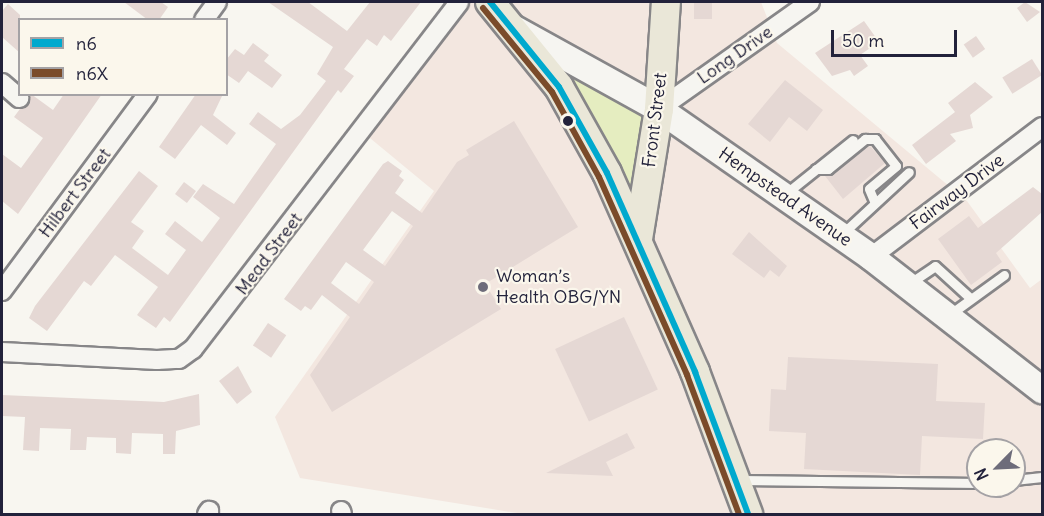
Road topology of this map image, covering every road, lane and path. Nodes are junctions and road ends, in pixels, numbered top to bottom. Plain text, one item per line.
1 (217, 2) edge
2 (459, 2) edge
3 (490, 2) edge
4 (666, 2) edge
5 (810, 2) edge
6 (205, 18) edge
7 (513, 28) junction
8 (2, 83) edge
9 (147, 96) edge
10 (19, 98) dead end
11 (659, 109) junction
12 (1042, 127) edge
13 (853, 140) dead end
14 (816, 169) junction
15 (909, 172) dead end
16 (783, 195) junction
17 (874, 201) junction
18 (840, 235) junction
19 (638, 238) junction
20 (871, 257) junction
21 (1004, 275) dead end
22 (907, 285) junction
23 (2, 291) edge
24 (970, 298) junction
25 (947, 316) junction
26 (2, 352) edge
27 (1042, 390) edge
28 (1042, 477) edge
29 (1026, 479) edge
30 (735, 480) junction
31 (966, 483) edge
32 (748, 514) edge

1 - 6 street
2 - 26 street, Mead Street
3 - 7 main road
4 - 11 main road, Front Street
5 - 11 street, Long Drive
7 - 11 main road, Hempstead Avenue
7 - 19 main road
8 - 10 street
9 - 23 street, Hilbert Street
11 - 16 main road, Hempstead Avenue
11 - 19 main road, Front Street
12 - 20 street, Fairway Drive
13 - 14 lane
14 - 16 lane
14 - 17 lane
15 - 17 lane
16 - 18 main road, Hempstead Avenue
17 - 18 lane
18 - 20 main road, Hempstead Avenue
19 - 30 main road
20 - 22 main road, Hempstead Avenue
21 - 24 lane
22 - 24 lane
22 - 25 main road, Hempstead Avenue
24 - 25 lane
25 - 27 main road, Hempstead Avenue
28 - 29 lane
30 - 31 lane
30 - 32 main road

